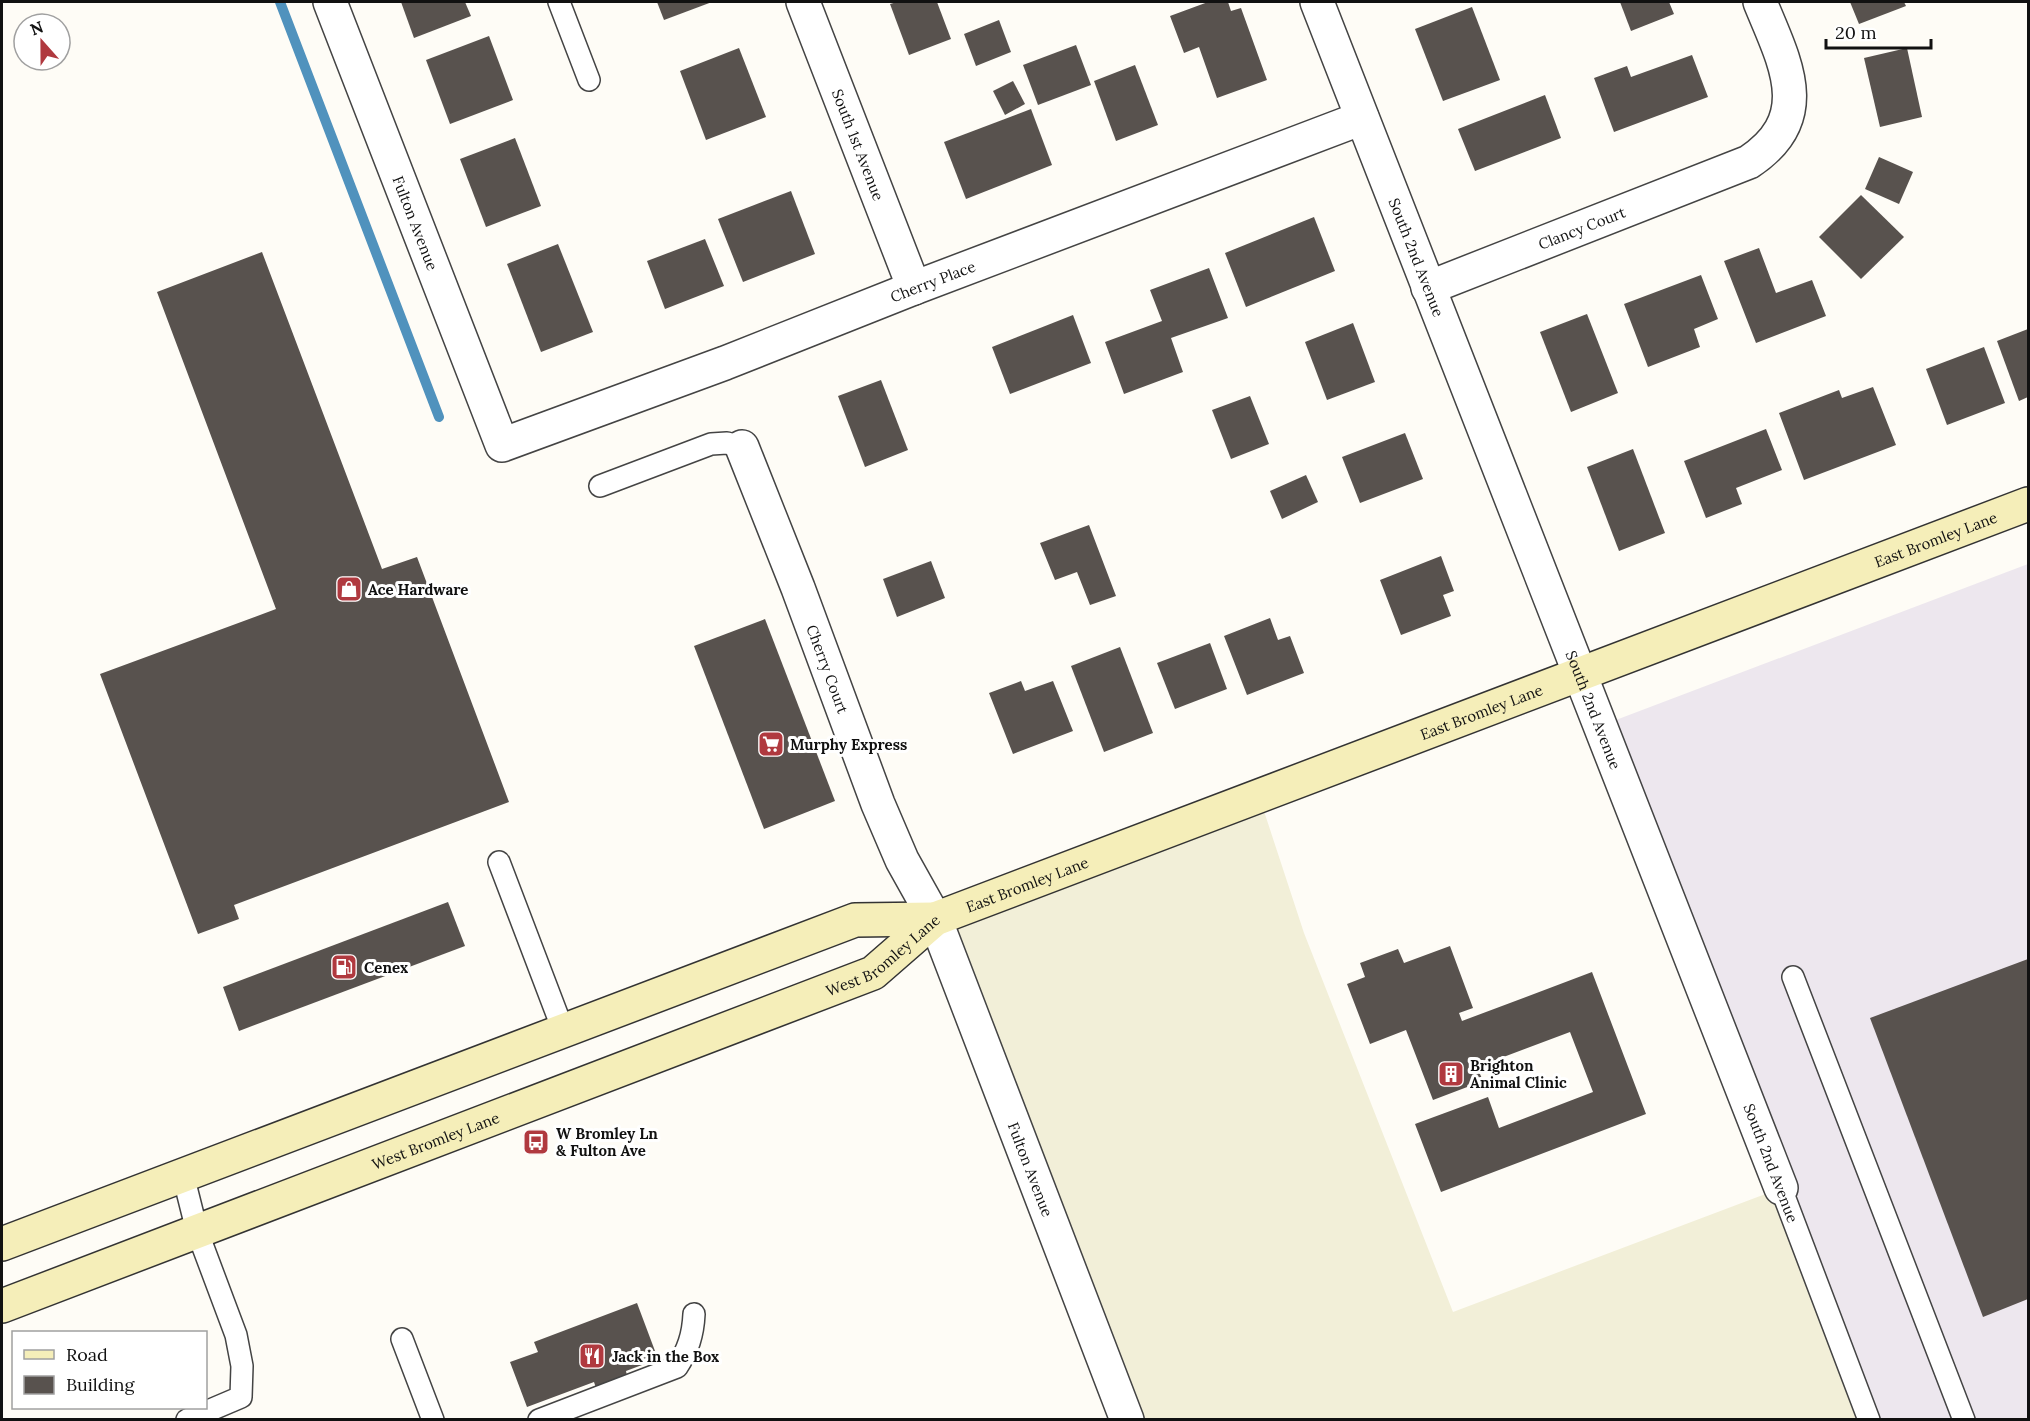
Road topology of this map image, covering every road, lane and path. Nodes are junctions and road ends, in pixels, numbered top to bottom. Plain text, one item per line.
1 (330, 2) edge
2 (559, 2) edge
3 (803, 2) edge
4 (1317, 2) edge
5 (1760, 2) edge
6 (589, 80) dead end
7 (1362, 117) junction
8 (914, 288) junction
9 (1428, 288) junction
10 (502, 445) joint
11 (742, 447) joint
12 (600, 486) dead end
13 (2028, 504) edge
14 (1580, 675) junction
15 (499, 862) dead end
16 (935, 920) junction
17 (1792, 977) dead end
18 (563, 1030) junction
19 (183, 1175) junction
20 (1781, 1188) joint
21 (197, 1231) junction
22 (2, 1244) edge
23 (2, 1306) edge
24 (694, 1314) dead end
25 (402, 1339) dead end
26 (187, 1419) edge
27 (433, 1419) edge
28 (539, 1419) edge
29 (1127, 1419) edge
30 (1869, 1419) edge
31 (1964, 1419) edge

1 - 10 street, Fulton Avenue
2 - 6 lane
3 - 8 street, South 1st Avenue
4 - 7 street, South 2nd Avenue
5 - 9 street, Clancy Court
7 - 8 street, Cherry Place
7 - 9 street, South 2nd Avenue
8 - 10 street, Cherry Place
9 - 14 street, South 2nd Avenue
11 - 12 lane
11 - 16 street, Cherry Court
13 - 14 main road, East Bromley Lane
14 - 16 main road, East Bromley Lane
14 - 20 street, South 2nd Avenue
15 - 18 lane
16 - 18 main road, West Bromley Lane
16 - 21 main road, West Bromley Lane
16 - 29 street, Fulton Avenue
17 - 31 lane
18 - 19 main road, West Bromley Lane
19 - 21 lane
19 - 22 main road, West Bromley Lane
20 - 30 lane, South 2nd Avenue
21 - 23 main road, West Bromley Lane
21 - 26 lane
24 - 28 lane
25 - 27 lane

